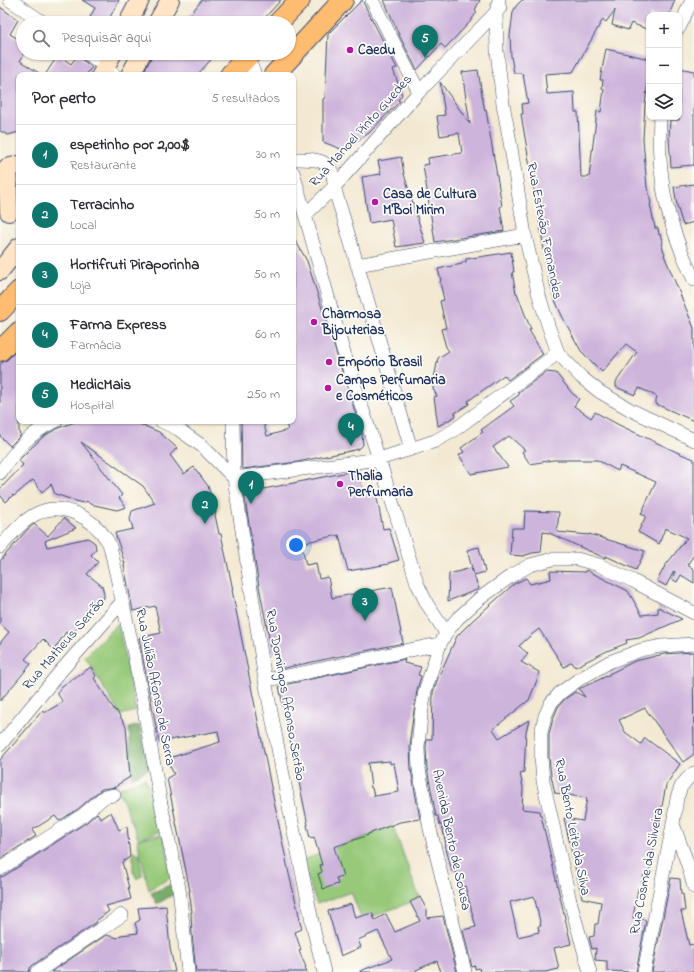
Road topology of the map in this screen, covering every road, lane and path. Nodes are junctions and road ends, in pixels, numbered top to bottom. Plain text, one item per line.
1 (10, 0) edge
2 (140, 0) edge
3 (170, 0) edge
4 (300, 0) edge
5 (343, 0) edge
6 (372, 0) edge
7 (507, 0) edge
8 (692, 0) edge
9 (498, 6) edge
10 (34, 16) edge
11 (132, 16) edge
12 (161, 16) edge
13 (285, 16) edge
14 (682, 22) edge
15 (296, 51) edge
16 (97, 60) edge
17 (138, 60) edge
18 (288, 60) edge
19 (251, 62) edge
20 (108, 67) edge
21 (132, 72) edge
22 (235, 72) edge
23 (277, 72) edge
24 (419, 92) junction
25 (660, 120) edge
26 (296, 159) edge
27 (9, 168) edge
28 (296, 183) edge
29 (334, 187) junction
30 (8, 213) edge
31 (305, 215) junction
32 (525, 235) junction
33 (16, 251) edge
34 (357, 265) junction
35 (0, 271) edge
36 (694, 280) edge
37 (16, 294) edge
38 (0, 311) edge
39 (16, 335) edge
40 (0, 351) edge
41 (558, 353) junction
42 (51, 424) edge
43 (167, 424) edge
44 (233, 424) edge
45 (694, 440) edge
46 (411, 450) junction
47 (379, 458) junction
48 (0, 473) edge
49 (234, 478) junction
50 (0, 547) edge
51 (122, 602) junction
52 (694, 613) edge
53 (443, 638) junction
54 (694, 644) edge
55 (265, 680) junction
56 (0, 745) edge
57 (691, 776) edge
58 (114, 795) dead end
59 (673, 824) junction
60 (0, 869) edge
61 (694, 887) edge
62 (122, 915) dead end
63 (37, 972) edge
64 (188, 972) edge
65 (324, 972) edge
66 (465, 972) edge
67 (590, 972) edge
68 (644, 972) edge

1 - 10 street
2 - 11 main road
3 - 12 main road
4 - 13 main road
5 - 15 main road
6 - 24 street
7 - 9 street, Rua Manoel Pinto Guedes
8 - 14 street
9 - 24 street, Rua Manoel Pinto Guedes
9 - 32 street, Rua Estevão Fernandes
16 - 20 street
17 - 21 main road
18 - 23 main road
19 - 22 main road
24 - 29 street, Rua Manoel Pinto Guedes
25 - 36 street
26 - 29 street
27 - 30 main road
28 - 31 street
29 - 31 street, Rua Manoel Pinto Guedes
29 - 34 street
31 - 47 street
32 - 34 street
32 - 41 street, Rua Estevão Fernandes
33 - 35 main road
34 - 46 street
37 - 38 main road
39 - 40 main road
41 - 45 street, Rua Estevão Fernandes
41 - 46 street
42 - 48 street
43 - 49 street
44 - 49 street, Rua Domingos Afonso Sertão
46 - 47 street
47 - 49 street
47 - 53 street
49 - 55 street, Rua Domingos Afonso Sertão
50 - 51 street, Rua Julião Afonso de Serra
51 - 56 street, Rua Matheus Serrão
51 - 64 street, Rua Julião Afonso de Serra
52 - 53 street, Avenida Bento de Sousa
53 - 55 street
53 - 66 street, Avenida Bento de Sousa
54 - 67 street, Rua Bento Leite da Silva
55 - 65 street, Rua Domingos Afonso Sertão
57 - 59 street, Rua Cosme da Silveira
58 - 60 street
59 - 61 street
59 - 68 street, Rua Cosme da Silveira
62 - 63 street

